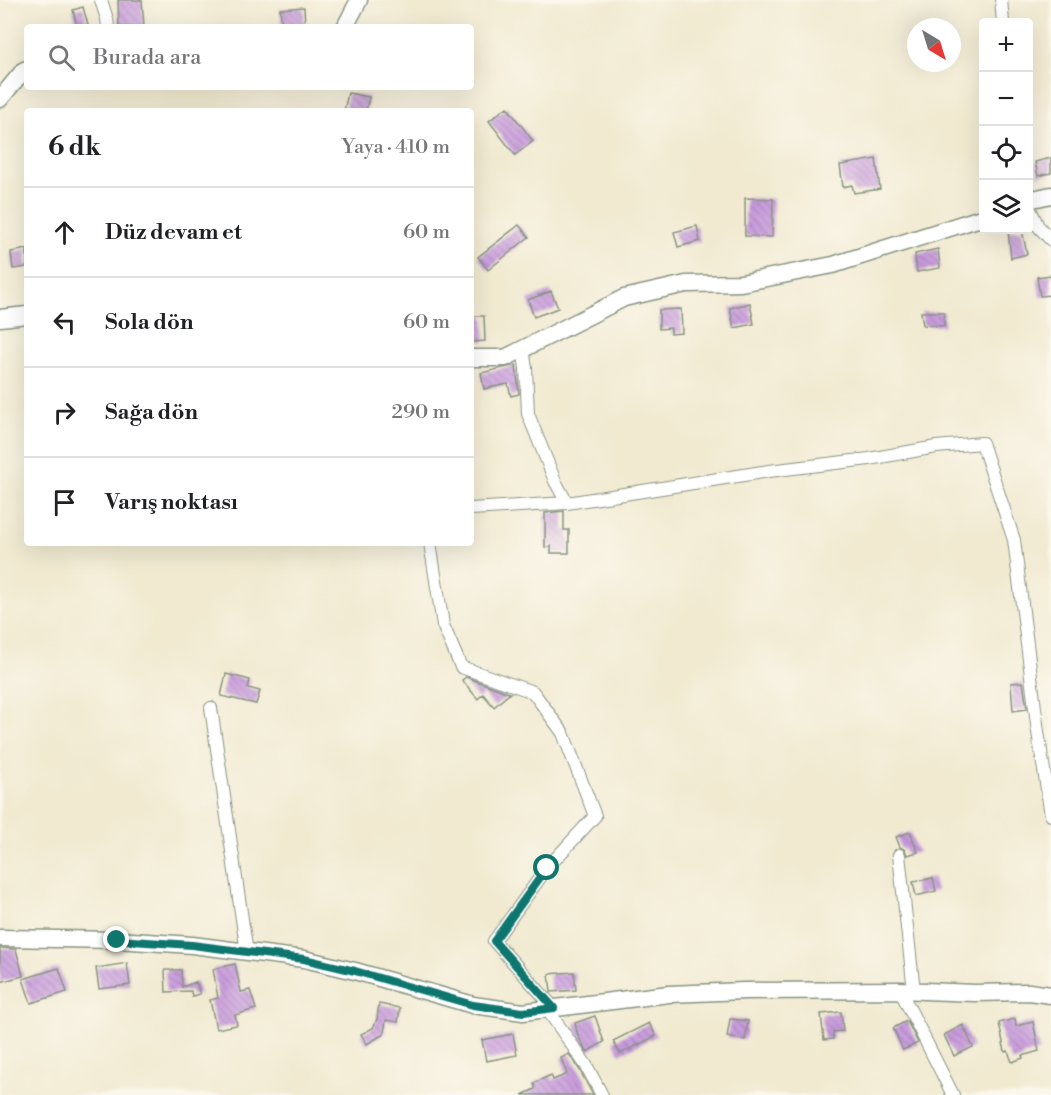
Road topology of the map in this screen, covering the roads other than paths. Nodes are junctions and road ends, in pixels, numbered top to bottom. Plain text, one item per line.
1 (102, 0) edge
2 (359, 0) edge
3 (1001, 0) edge
4 (1003, 18) edge
5 (108, 24) edge
6 (347, 24) edge
7 (24, 70) edge
8 (0, 99) edge
9 (1051, 195) edge
10 (1033, 199) edge
11 (1033, 214) edge
12 (979, 219) edge
13 (1051, 240) edge
14 (24, 315) edge
15 (0, 318) edge
16 (523, 349) junction
17 (474, 358) edge
18 (567, 502) junction
19 (474, 509) edge
20 (430, 546) edge
21 (211, 708) dead end
22 (1051, 815) edge
23 (898, 855) dead end
24 (0, 938) edge
25 (247, 953) junction
26 (907, 990) junction
27 (1051, 995) edge
28 (551, 1009) junction
29 (602, 1095) edge
30 (953, 1095) edge

1 - 5 street
2 - 6 street
3 - 4 street
7 - 8 street
9 - 10 street
11 - 13 street
12 - 16 street
14 - 15 street
16 - 17 street
16 - 18 street
18 - 19 street
18 - 22 street
20 - 28 street
21 - 25 street
23 - 26 street
24 - 25 street
25 - 28 street
26 - 27 street
26 - 28 street
26 - 30 street
28 - 29 street

